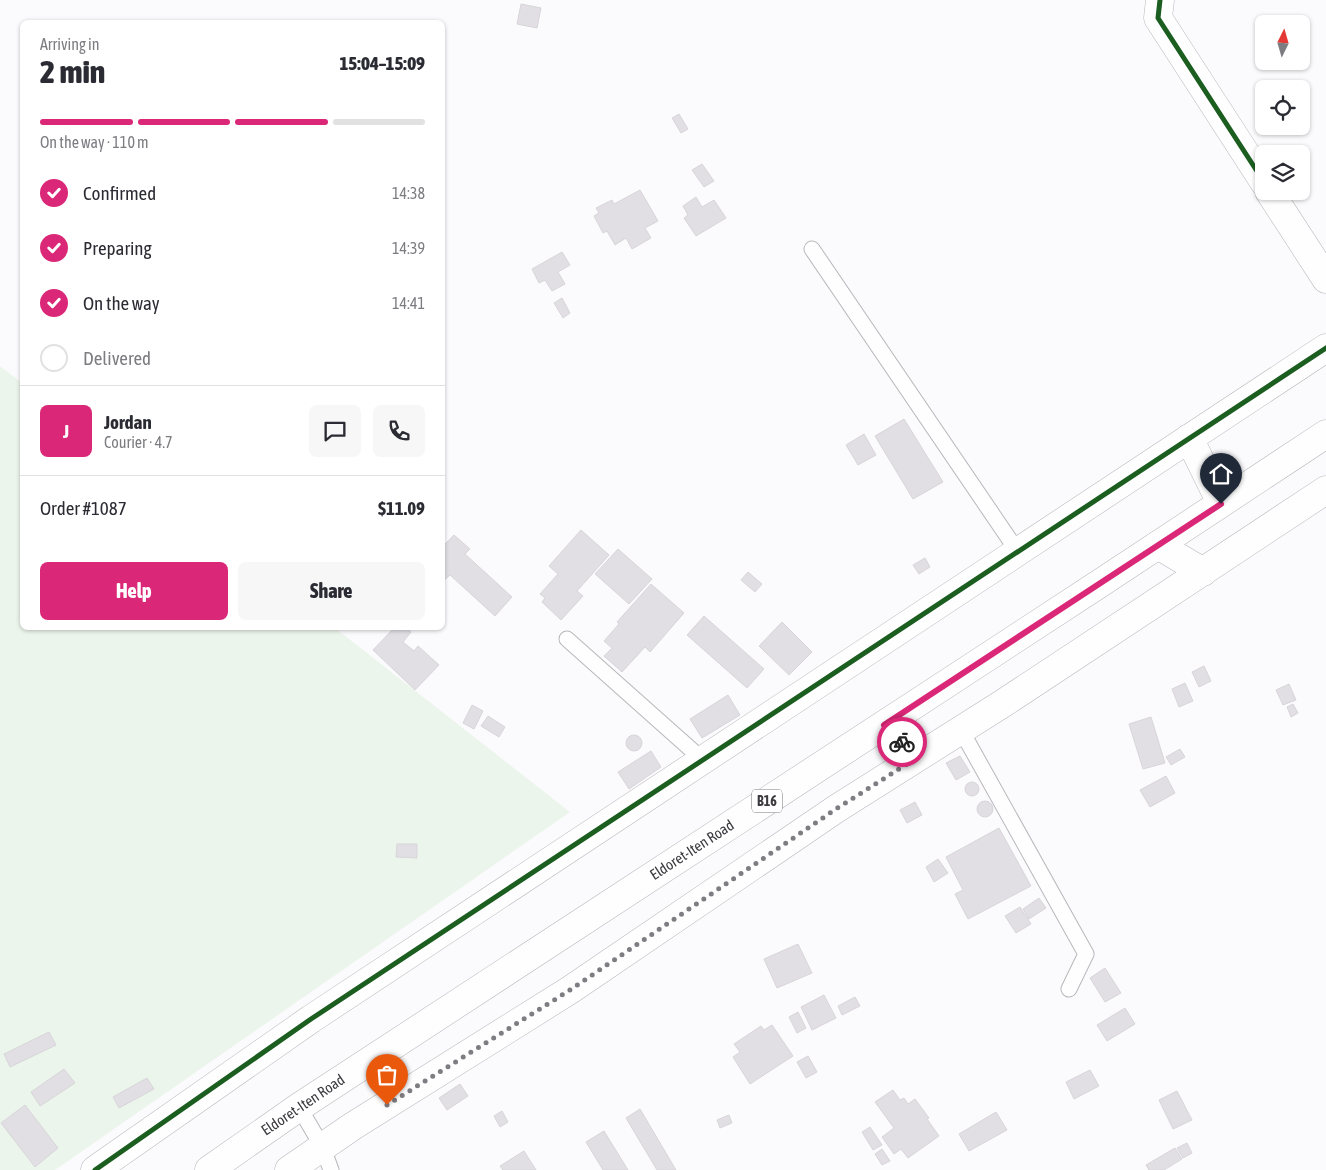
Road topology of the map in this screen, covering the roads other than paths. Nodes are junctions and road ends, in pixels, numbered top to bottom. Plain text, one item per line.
1 (1160, 0) edge
2 (1255, 168) edge
3 (1275, 200) edge
4 (812, 249) dead end
5 (1326, 279) edge
6 (1326, 348) edge
7 (1326, 434) edge
8 (1190, 438) junction
9 (1326, 490) edge
10 (1221, 504) junction
11 (1158, 545) junction
12 (1018, 552) junction
13 (1203, 572) junction
14 (567, 639) dead end
15 (884, 725) junction
16 (961, 730) junction
17 (918, 757) junction
18 (703, 760) junction
19 (1069, 989) dead end
20 (299, 1107) junction
21 (327, 1159) edge
22 (95, 1170) edge
23 (210, 1170) edge
24 (289, 1170) edge

1 - 2 street
3 - 5 street
4 - 12 lane
6 - 8 street
7 - 10 street, Eldoret-Iten Road / B16
8 - 10 street
8 - 12 street
9 - 13 street
10 - 11 street, Eldoret-Iten Road / B16
11 - 13 street
11 - 15 street, Eldoret-Iten Road / B16
12 - 18 street
13 - 16 street
14 - 18 lane
15 - 17 lane
15 - 20 street, Eldoret-Iten Road / B16
16 - 17 street
16 - 19 lane
17 - 21 street
18 - 22 street
20 - 21 lane
20 - 23 street, Eldoret-Iten Road / B16
21 - 24 street

